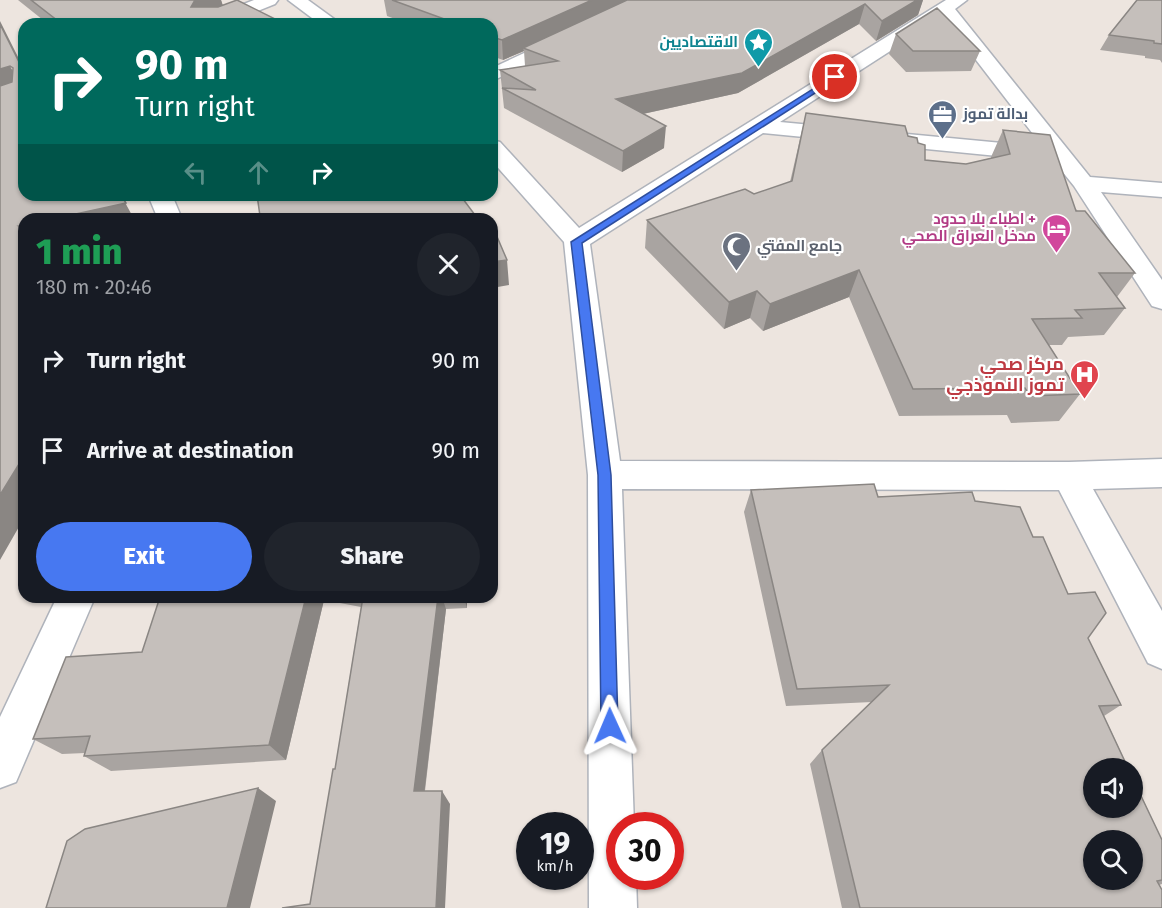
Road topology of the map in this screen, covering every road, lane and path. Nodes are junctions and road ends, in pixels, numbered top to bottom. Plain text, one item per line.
1 (269, 0) edge
2 (297, 0) edge
3 (952, 4) edge
4 (224, 18) edge
5 (323, 18) edge
6 (576, 35) edge
7 (498, 72) edge
8 (758, 126) junction
9 (498, 154) edge
10 (1061, 155) junction
11 (1083, 183) junction
12 (1162, 190) edge
13 (577, 242) junction
14 (1162, 300) edge
15 (1162, 473) edge
16 (604, 475) junction
17 (1069, 476) junction
18 (73, 603) edge
19 (1162, 650) edge
20 (0, 766) edge
21 (613, 908) edge

1 - 4 street
2 - 5 street
3 - 8 street
3 - 10 street
6 - 7 street
8 - 10 street
8 - 13 street
9 - 13 street
10 - 11 street
11 - 12 street
11 - 14 street
13 - 16 street
15 - 17 street
16 - 17 street
16 - 21 street
17 - 19 street
18 - 20 street

